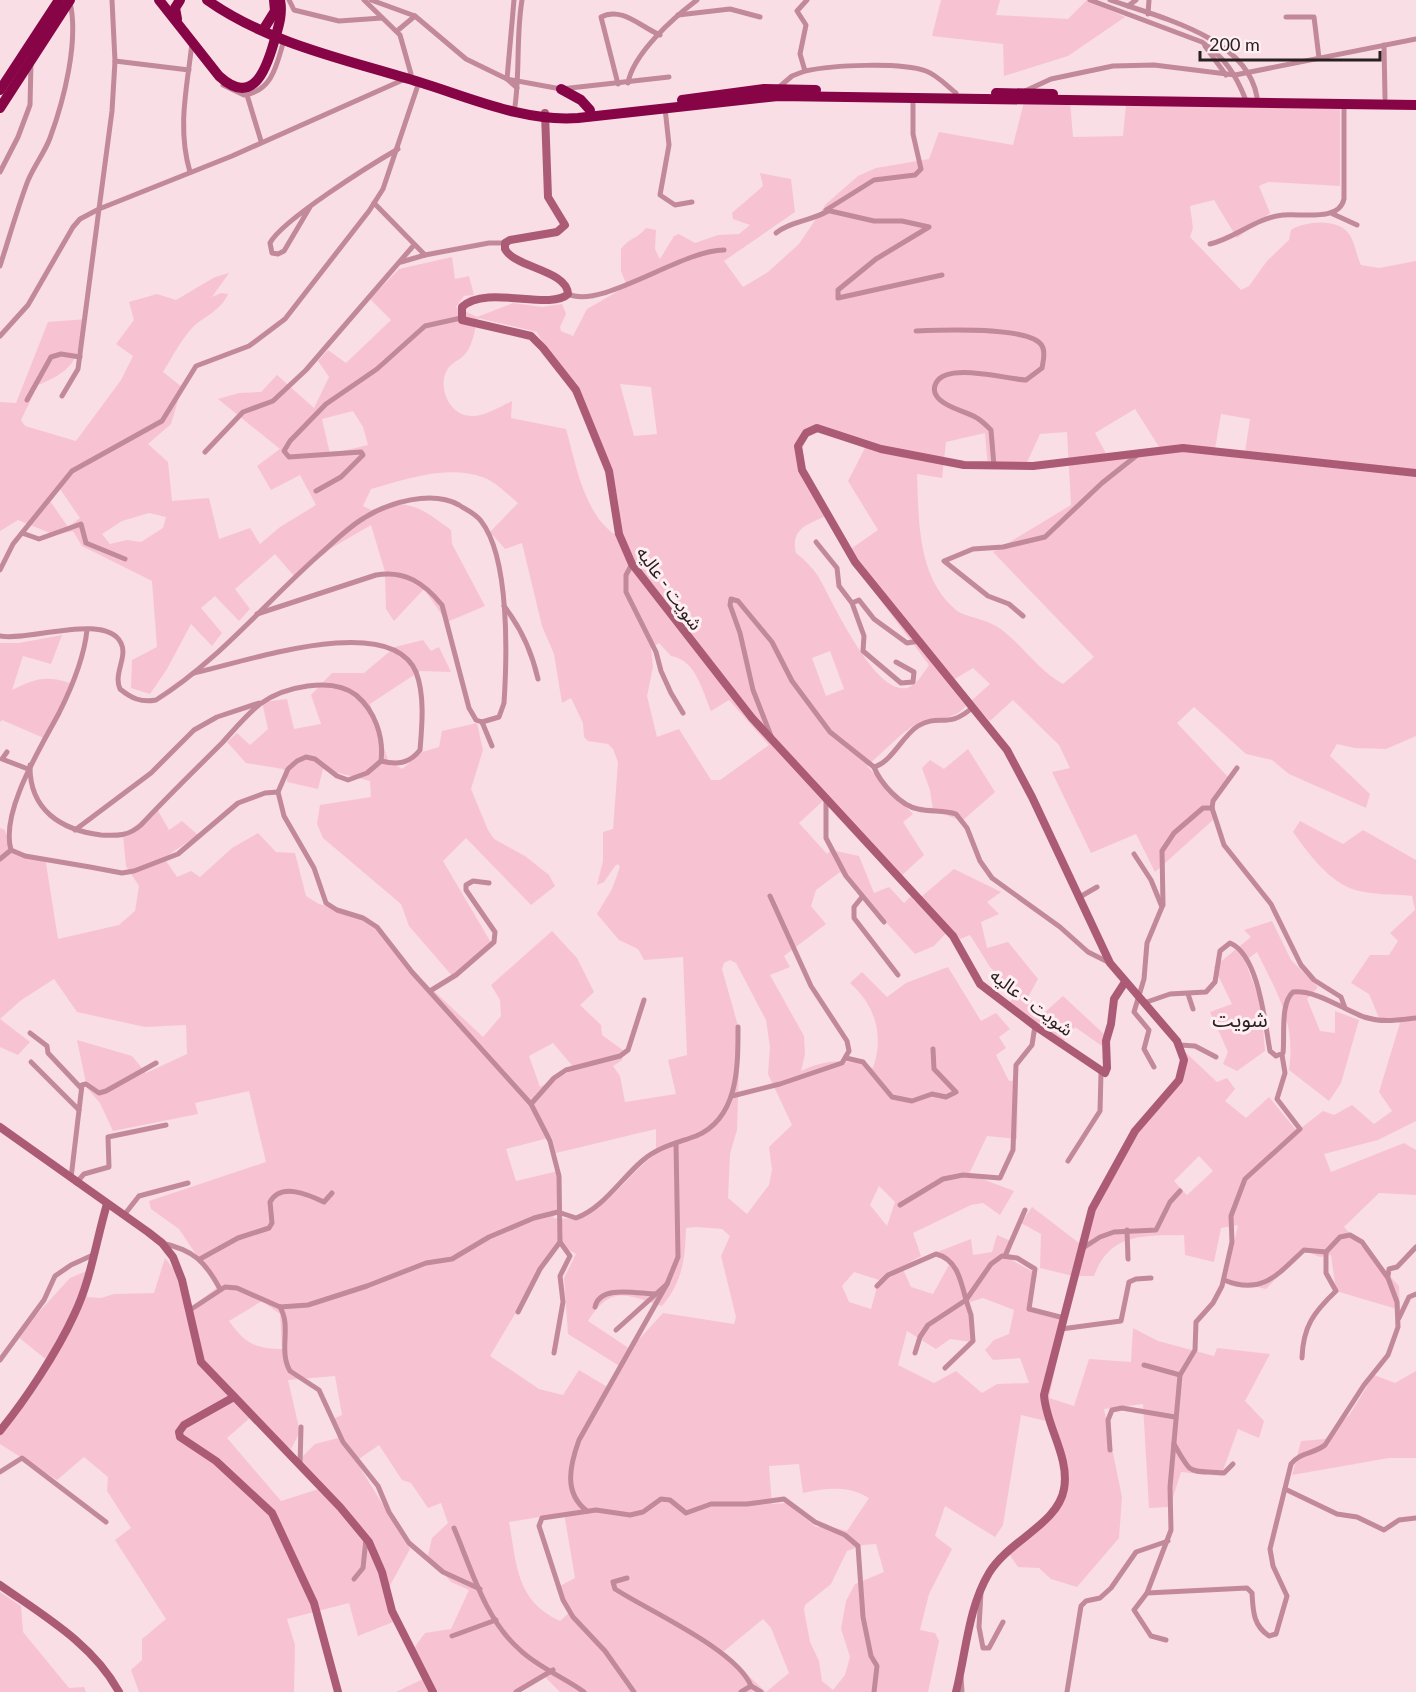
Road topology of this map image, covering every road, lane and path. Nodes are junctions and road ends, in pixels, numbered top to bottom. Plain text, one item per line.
1 (66, 0) edge
2 (112, 0) edge
3 (159, 0) edge
4 (180, 0) edge
5 (201, 0) edge
6 (274, 0) edge
7 (280, 0) edge
8 (289, 0) edge
9 (364, 0) edge
10 (371, 0) edge
11 (514, 0) edge
12 (522, 0) edge
13 (697, 0) edge
14 (807, 0) edge
15 (1090, 0) edge
16 (1110, 0) edge
17 (1136, 0) edge
18 (1149, 0) edge
19 (212, 1) edge
20 (1128, 6) junction
21 (1148, 14) junction
22 (678, 15) junction
23 (416, 16) junction
24 (760, 17) dead end
25 (1286, 17) dead end
26 (382, 18) junction
27 (180, 25) junction
28 (266, 27) junction
29 (397, 31) junction
30 (660, 35) junction
31 (285, 39) junction
32 (1416, 39) edge
33 (193, 41) junction
34 (1202, 42) junction
35 (1384, 45) junction
36 (1318, 58) junction
37 (115, 61) junction
38 (31, 62) junction
39 (189, 70) junction
40 (805, 70) junction
41 (1248, 73) junction
42 (1226, 75) junction
43 (1235, 75) junction
44 (669, 77) dead end
45 (412, 78) junction
46 (507, 79) junction
47 (518, 81) junction
48 (628, 83) junction
49 (618, 84) junction
50 (228, 86) junction
51 (517, 88) junction
52 (777, 88) junction
53 (561, 89) junction
54 (0, 90) edge
55 (956, 93) junction
56 (1021, 93) junction
57 (247, 95) junction
58 (874, 95) junction
59 (1257, 97) junction
60 (1245, 98) junction
61 (1385, 98) junction
62 (913, 99) junction
63 (1416, 99) edge
64 (682, 103) junction
65 (1344, 104) junction
66 (1416, 105) edge
67 (514, 106) junction
68 (0, 108) edge
69 (666, 108) junction
70 (590, 110) junction
71 (546, 115) junction
72 (261, 141) junction
73 (398, 148) junction
74 (0, 172) edge
75 (190, 172) junction
76 (692, 202) dead end
77 (374, 203) junction
78 (310, 207) junction
79 (99, 208) junction
80 (828, 211) junction
81 (1333, 214) junction
82 (1357, 225) dead end
83 (776, 233) dead end
84 (505, 243) junction
85 (1210, 244) dead end
86 (414, 245) junction
87 (724, 250) dead end
88 (2, 255) edge
89 (425, 255) junction
90 (399, 262) junction
91 (0, 266) edge
92 (942, 275) dead end
93 (568, 294) junction
94 (461, 318) junction
95 (916, 331) dead end
96 (0, 336) edge
97 (80, 357) junction
98 (62, 396) dead end
99 (27, 400) dead end
100 (1142, 451) junction
101 (205, 453) dead end
102 (994, 466) junction
103 (1416, 473) edge
104 (316, 491) dead end
105 (22, 533) junction
106 (816, 542) dead end
107 (3, 555) edge
108 (124, 559) dead end
109 (632, 564) junction
110 (0, 570) edge
111 (852, 603) junction
112 (504, 606) junction
113 (254, 615) junction
114 (1023, 616) dead end
115 (87, 630) junction
116 (0, 636) edge
117 (919, 641) junction
118 (897, 662) dead end
119 (192, 673) junction
120 (538, 679) dead end
121 (262, 702) junction
122 (974, 707) junction
123 (683, 713) dead end
124 (482, 722) junction
125 (773, 741) junction
126 (492, 746) dead end
127 (7, 752) dead end
128 (381, 761) junction
129 (29, 767) junction
130 (874, 767) junction
131 (1237, 768) dead end
132 (278, 792) junction
133 (826, 798) junction
134 (1212, 808) junction
135 (75, 830) junction
136 (11, 850) junction
137 (1134, 854) dead end
138 (0, 859) edge
139 (489, 883) dead end
140 (1097, 887) dead end
141 (770, 896) dead end
142 (862, 897) junction
143 (1078, 898) junction
144 (1162, 907) junction
145 (884, 922) dead end
146 (1110, 963) junction
147 (898, 975) dead end
148 (1125, 982) junction
149 (430, 991) junction
150 (1188, 994) junction
151 (644, 1000) dead end
152 (1142, 1001) junction
153 (1345, 1008) junction
154 (1193, 1009) dead end
155 (1416, 1018) edge
156 (1035, 1026) junction
157 (738, 1027) dead end
158 (30, 1033) dead end
159 (1180, 1046) junction
160 (933, 1049) dead end
161 (1282, 1055) junction
162 (846, 1058) junction
163 (1216, 1058) dead end
164 (31, 1062) dead end
165 (156, 1063) dead end
166 (1154, 1067) dead end
167 (1101, 1072) junction
168 (81, 1088) junction
169 (732, 1096) junction
170 (531, 1104) junction
171 (79, 1110) junction
172 (166, 1125) dead end
173 (0, 1128) edge
174 (676, 1143) junction
175 (1068, 1161) dead end
176 (73, 1181) junction
177 (188, 1183) dead end
178 (1180, 1191) dead end
179 (332, 1193) dead end
180 (107, 1204) junction
181 (900, 1205) dead end
182 (1025, 1210) dead end
183 (558, 1212) junction
184 (124, 1215) junction
185 (1127, 1230) junction
186 (560, 1242) junction
187 (162, 1243) junction
188 (1416, 1247) edge
189 (1081, 1248) junction
190 (1326, 1252) junction
191 (93, 1255) junction
192 (1005, 1256) junction
193 (1128, 1258) dead end
194 (200, 1260) junction
195 (1151, 1278) dead end
196 (1388, 1278) junction
197 (1224, 1280) junction
198 (667, 1284) junction
199 (877, 1286) dead end
200 (220, 1288) junction
201 (656, 1294) junction
202 (1416, 1294) edge
203 (966, 1300) junction
204 (595, 1306) dead end
205 (280, 1307) junction
206 (190, 1311) junction
207 (518, 1312) dead end
208 (1064, 1318) junction
209 (1398, 1320) junction
210 (1061, 1329) junction
211 (616, 1330) dead end
212 (554, 1353) dead end
213 (915, 1353) dead end
214 (1302, 1358) dead end
215 (0, 1360) edge
216 (1144, 1365) dead end
217 (945, 1368) dead end
218 (1180, 1375) junction
219 (234, 1397) junction
220 (1175, 1418) junction
221 (301, 1427) dead end
222 (0, 1431) edge
223 (1174, 1443) junction
224 (1110, 1450) dead end
225 (1233, 1464) dead end
226 (300, 1466) junction
227 (0, 1472) edge
228 (1285, 1489) junction
229 (587, 1511) junction
230 (1416, 1518) edge
231 (106, 1522) dead end
232 (453, 1528) dead end
233 (366, 1538) junction
234 (1168, 1541) junction
235 (627, 1578) dead end
236 (354, 1579) dead end
237 (0, 1585) edge
238 (981, 1587) junction
239 (480, 1589) junction
240 (1147, 1593) junction
241 (496, 1620) junction
242 (1003, 1622) dead end
243 (452, 1636) dead end
244 (1166, 1640) dead end
245 (553, 1670) junction
246 (960, 1676) junction
247 (751, 1686) junction
248 (119, 1692) edge
249 (338, 1692) edge
250 (433, 1692) edge
251 (516, 1692) edge
252 (584, 1692) edge
253 (634, 1692) edge
254 (741, 1692) edge
255 (761, 1692) edge
256 (874, 1692) edge
257 (956, 1692) edge
258 (962, 1692) edge
259 (1067, 1692) edge

1 - 38 highway
1 - 54 highway
1 - 88 street
2 - 37 street
3 - 27 highway
4 - 27 highway
5 - 19 highway
6 - 28 highway
7 - 50 highway
8 - 26 street
9 - 26 street
10 - 23 street
11 - 46 street
12 - 47 street
13 - 22 street
14 - 40 street
15 - 34 street
16 - 20 street
17 - 20 street
18 - 21 street
19 - 28 highway
19 - 31 highway
20 - 21 street
21 - 41 street
22 - 24 street
22 - 30 street
23 - 29 street
23 - 46 street
25 - 36 street
26 - 29 street
27 - 33 highway
28 - 45 highway
29 - 45 street
30 - 48 street
30 - 49 street
31 - 45 highway
31 - 57 street
32 - 35 street
33 - 39 street
33 - 50 highway
34 - 42 street
34 - 43 street
35 - 36 street
35 - 61 street
36 - 41 street
37 - 39 street
37 - 79 street
38 - 68 highway
38 - 74 street
39 - 75 street
40 - 52 street
40 - 55 street
41 - 43 street
41 - 59 street
42 - 43 street
42 - 56 street
43 - 60 street
44 - 48 street
45 - 67 highway
45 - 71 highway
45 - 72 street
45 - 73 street
46 - 47 street
46 - 51 street
47 - 51 street
47 - 53 street
48 - 49 street
49 - 53 street
50 - 57 street
51 - 67 street
52 - 58 highway
52 - 64 highway
53 - 70 highway
55 - 56 highway
55 - 58 highway
56 - 60 highway
57 - 72 street
58 - 62 highway
58 - 64 highway
59 - 60 highway
59 - 61 highway
61 - 63 highway
62 - 65 highway
62 - 80 street
64 - 69 highway
64 - 70 highway
65 - 66 highway
65 - 81 street
67 - 71 highway
69 - 71 highway
69 - 76 street
70 - 71 highway
71 - 84 street
72 - 75 street
73 - 77 street
73 - 78 street
75 - 79 street
77 - 86 street
77 - 105 street
78 - 78 street
79 - 96 street
79 - 97 street
80 - 83 street
80 - 92 street
81 - 82 street
81 - 85 street
84 - 89 street
84 - 93 street
86 - 89 street
86 - 90 street
87 - 93 street
88 - 91 street
89 - 90 street
90 - 101 street
93 - 94 street
94 - 104 street
94 - 109 street, شويت - عاليه
95 - 102 street
97 - 98 street
97 - 99 street
100 - 102 street
100 - 103 street
100 - 114 street
102 - 117 street
105 - 107 street
105 - 108 street
106 - 111 street
107 - 110 street
109 - 123 street
109 - 125 street, شويت - عاليه
111 - 117 street
111 - 118 street
112 - 113 street
112 - 120 street
112 - 124 street
113 - 119 street
113 - 124 street
115 - 116 street
115 - 119 street
115 - 129 street
117 - 122 street
119 - 128 street
121 - 128 street
121 - 135 street
121 - 135 street
122 - 130 street
122 - 143 street
124 - 126 street
125 - 130 street
125 - 133 street, شويت - عاليه
127 - 129 street
128 - 132 street
129 - 135 street
129 - 136 street
130 - 146 street
131 - 134 street
132 - 136 street
132 - 149 street
133 - 142 street
133 - 156 street, شويت - عاليه
134 - 144 street
134 - 153 street
136 - 138 street
137 - 144 street
139 - 149 street
140 - 143 street
141 - 162 street
142 - 145 street
142 - 147 street
143 - 146 street
144 - 152 street
146 - 148 street
148 - 152 street
148 - 167 street
149 - 170 street
150 - 152 street
150 - 154 street
150 - 161 street
151 - 170 street
152 - 159 street
152 - 166 street
153 - 155 street
153 - 161 street
156 - 167 street, شويت - عاليه
156 - 181 street
157 - 169 street
158 - 168 street
159 - 163 street
159 - 189 street
160 - 162 street
161 - 197 street
162 - 169 street
164 - 171 street
165 - 168 street
167 - 175 street
168 - 171 street
169 - 174 street
170 - 183 street
171 - 176 street
172 - 176 street
173 - 176 street
174 - 183 street
174 - 198 street
176 - 180 street
177 - 184 street
178 - 185 street
179 - 194 street
180 - 184 street
180 - 191 street
182 - 192 street
183 - 186 street
183 - 205 street
184 - 187 street
185 - 189 street
185 - 193 street
186 - 207 street
186 - 212 street
187 - 194 street
187 - 206 street
188 - 196 street
189 - 208 street
190 - 196 street
190 - 197 street
190 - 214 street
191 - 215 street
191 - 222 street
192 - 203 street
192 - 208 street
194 - 200 street
195 - 210 street
196 - 209 street
197 - 218 street
198 - 201 street
198 - 229 street
199 - 203 street
200 - 205 street
200 - 206 street
201 - 204 street
201 - 211 street
202 - 209 street
203 - 213 street
203 - 217 street
205 - 239 street
206 - 219 street
208 - 210 street
209 - 228 street
210 - 238 street
216 - 218 street
218 - 220 street
219 - 226 street
219 - 249 street
220 - 223 street
220 - 224 street
221 - 226 street
223 - 225 street
223 - 234 street
226 - 233 street
227 - 231 street
228 - 230 street
228 - 240 street
229 - 253 street
229 - 256 street
232 - 239 street
233 - 236 street
233 - 250 street
234 - 240 street
234 - 259 street
235 - 247 street
237 - 248 street
238 - 242 street
238 - 246 street
239 - 241 street
240 - 244 street
241 - 243 street
241 - 245 street
245 - 251 street
245 - 252 street
246 - 257 street
246 - 258 street
247 - 254 street
247 - 255 street

